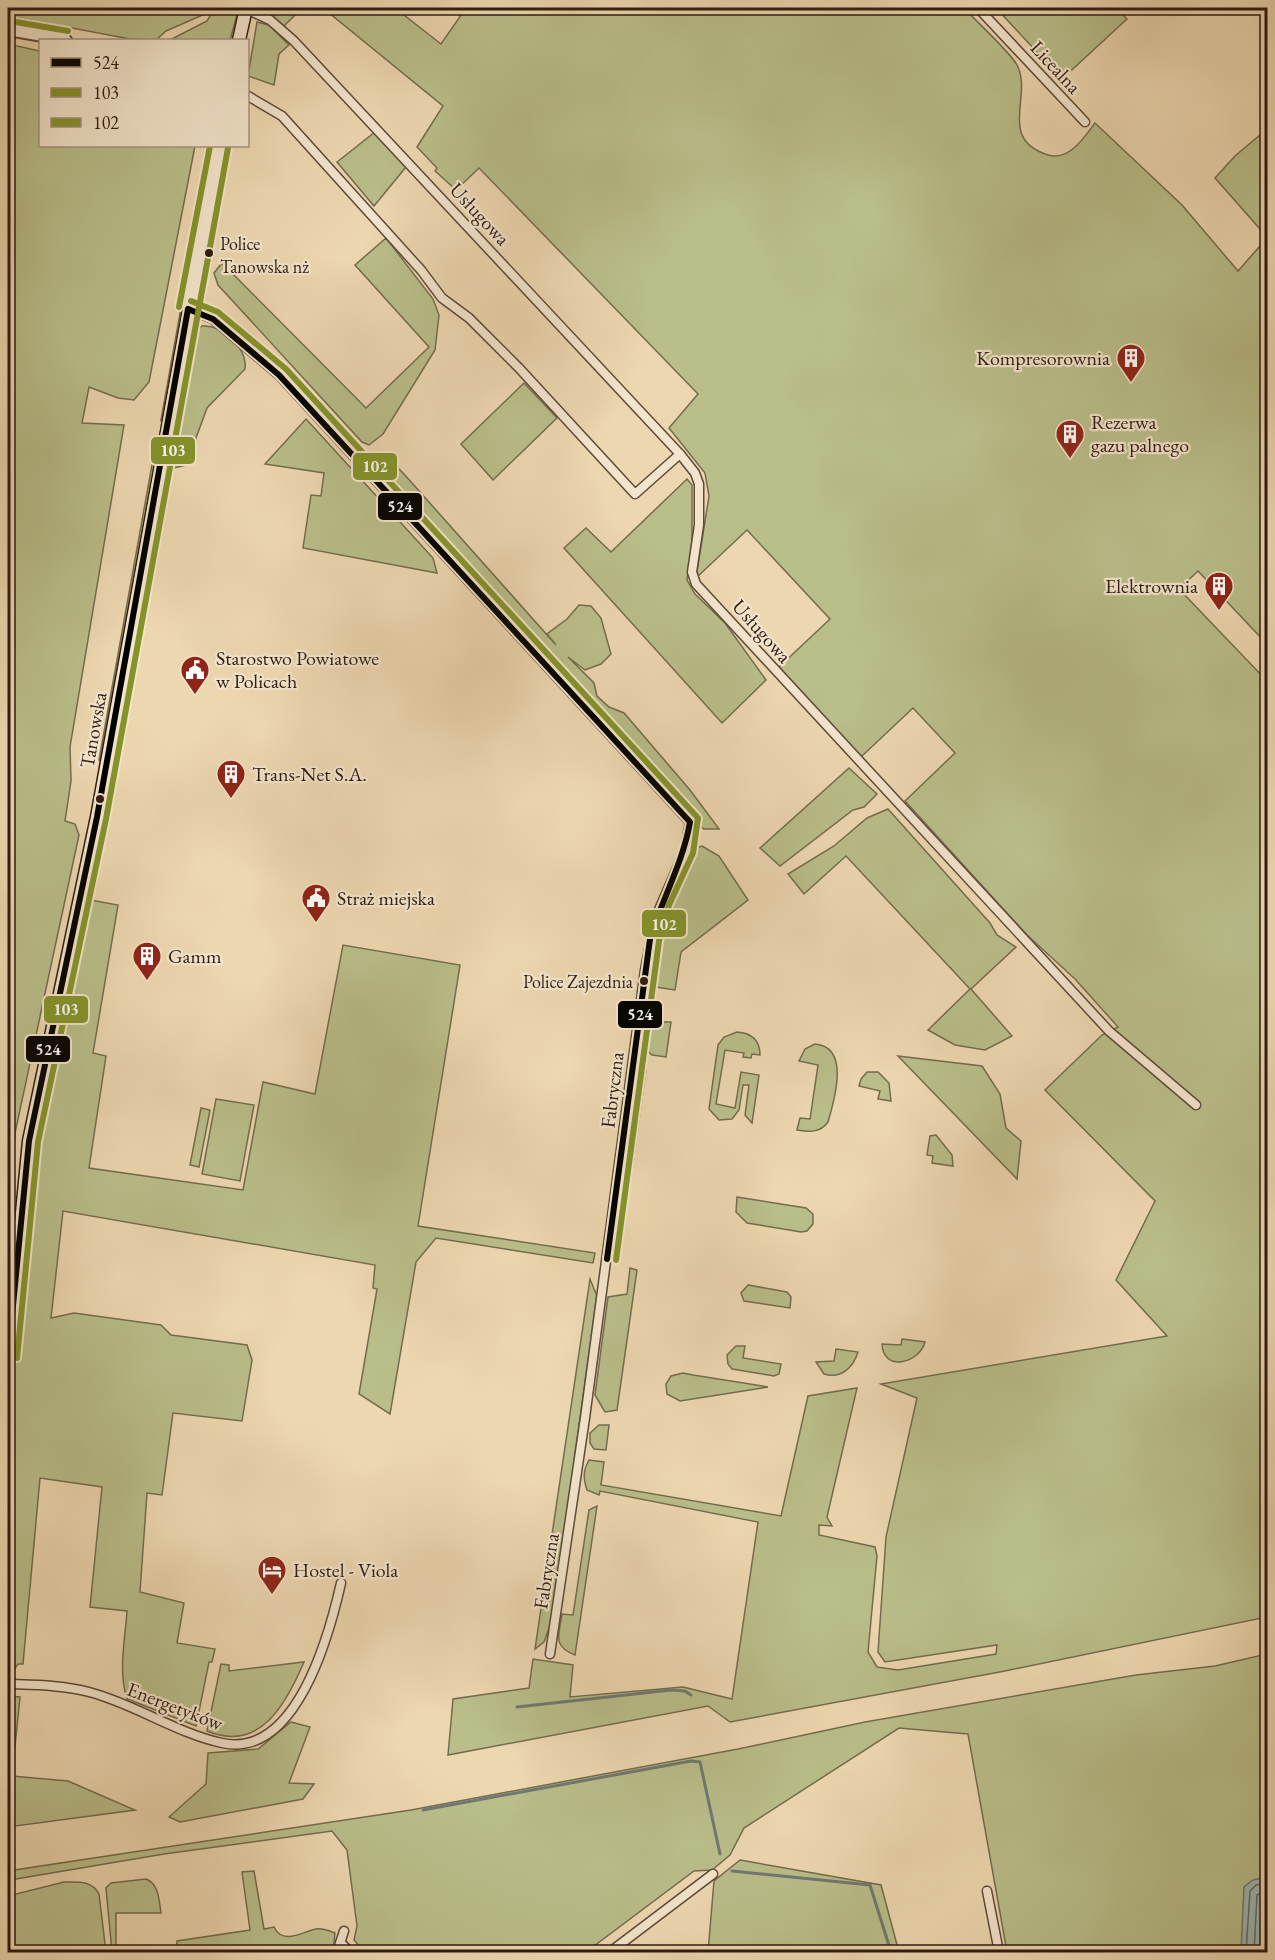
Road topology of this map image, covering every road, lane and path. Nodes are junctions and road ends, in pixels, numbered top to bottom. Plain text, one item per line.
1 (246, 8) edge
2 (978, 8) edge
3 (8, 30) edge
4 (60, 39) edge
5 (240, 39) edge
6 (249, 97) edge
7 (1085, 122) dead end
8 (219, 147) edge
9 (188, 309) junction
10 (680, 454) junction
11 (1196, 1105) dead end
12 (8, 1357) edge
13 (341, 1583) dead end
14 (550, 1654) dead end
15 (8, 1684) edge
16 (713, 1874) dead end
17 (987, 1891) dead end
18 (344, 1931) dead end
19 (341, 1943) junction
20 (338, 1953) edge
21 (350, 1953) edge
22 (610, 1953) edge
23 (999, 1953) edge

1 - 5 main road
1 - 10 street, Usługowa
2 - 7 street, Licealna
3 - 4 street
6 - 10 street
8 - 9 main road, Tanowska
9 - 12 main road, Tanowska
9 - 14 street, Fabryczna
10 - 11 street, Usługowa
13 - 15 street, Energetyków
16 - 22 street
17 - 23 street
18 - 19 street
19 - 20 street
19 - 21 street

